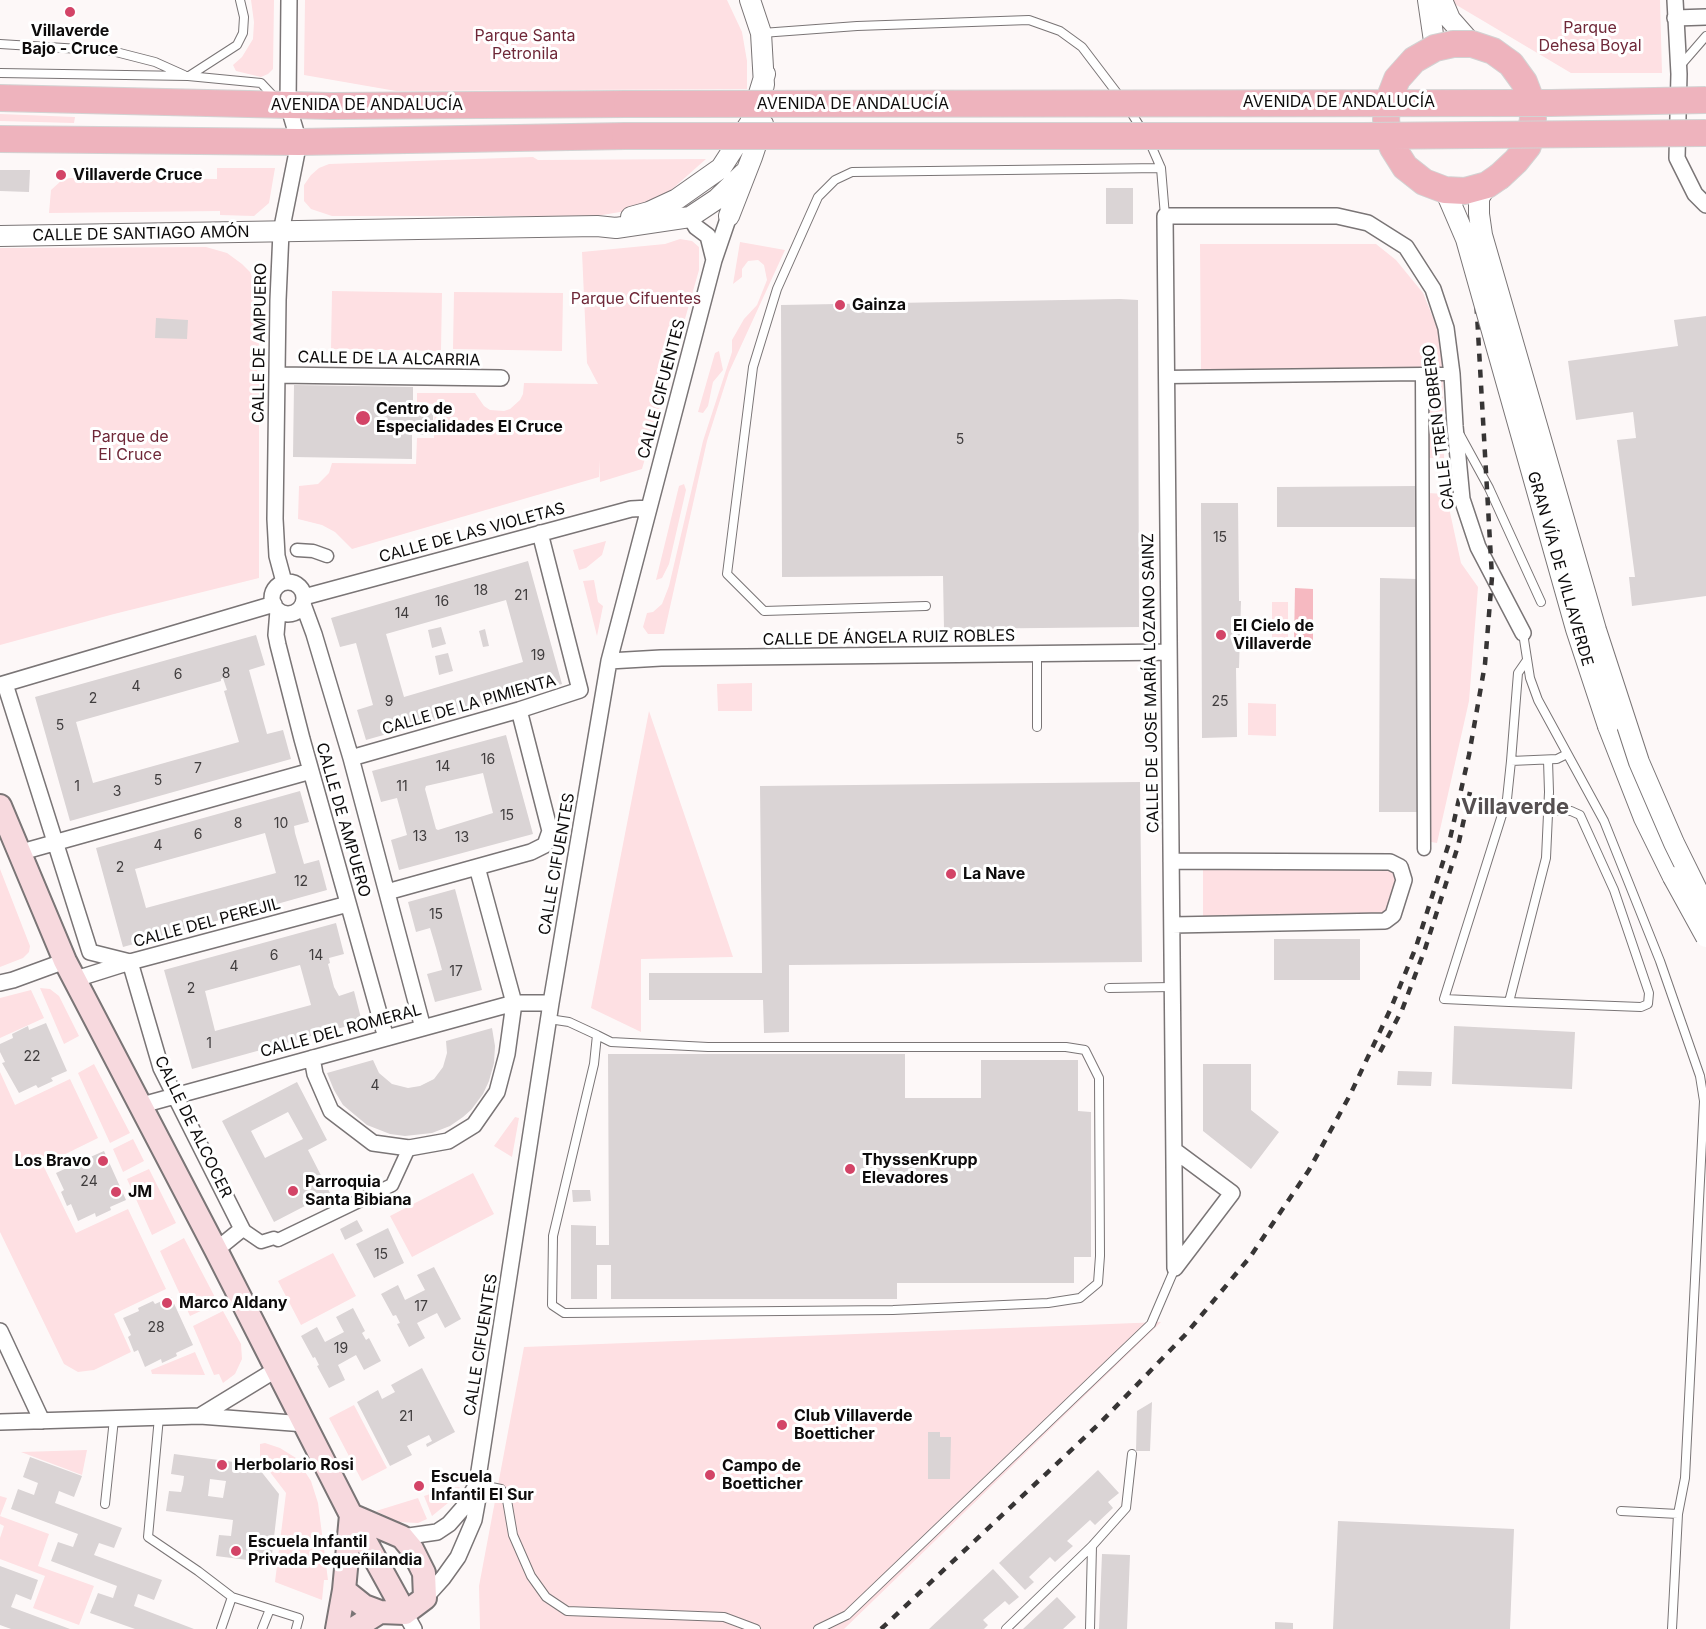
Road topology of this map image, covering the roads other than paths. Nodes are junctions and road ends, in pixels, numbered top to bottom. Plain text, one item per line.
1 (240, 0) edge
2 (289, 0) edge
3 (750, 0) edge
4 (1428, 0) edge
5 (1442, 0) edge
6 (1675, 0) edge
7 (1706, 17) edge
8 (1675, 18) junction
9 (761, 33) junction
10 (1706, 36) edge
11 (0, 44) edge
12 (1472, 44) junction
13 (1435, 48) junction
14 (1679, 67) junction
15 (0, 73) edge
16 (765, 74) junction
17 (188, 76) junction
18 (0, 98) edge
19 (1706, 100) edge
20 (1388, 102) junction
21 (1532, 103) junction
22 (284, 105) junction
23 (750, 123) junction
24 (1706, 133) edge
25 (1531, 135) junction
26 (1388, 136) junction
27 (0, 139) edge
28 (299, 142) junction
29 (1161, 168) junction
30 (744, 172) junction
31 (1487, 185) junction
32 (1445, 190) junction
33 (684, 194) junction
34 (712, 197) junction
35 (1706, 205) edge
36 (729, 216) junction
37 (1165, 216) junction
38 (690, 217) junction
39 (597, 226) junction
40 (281, 232) junction
41 (0, 236) edge
42 (714, 260) junction
43 (1422, 374) junction
44 (1452, 374) junction
45 (277, 375) junction
46 (1166, 377) junction
47 (501, 378) dead end
48 (1455, 426) junction
49 (649, 508) junction
50 (540, 533) junction
51 (297, 550) dead end
52 (327, 556) dead end
53 (284, 582) junction
54 (304, 601) junction
55 (1541, 602) dead end
56 (926, 606) dead end
57 (276, 607) junction
58 (1523, 633) joint
59 (1169, 652) junction
60 (1036, 654) junction
61 (1527, 660) junction
62 (609, 661) junction
63 (3, 684) edge
64 (519, 710) junction
65 (1037, 727) dead end
66 (1567, 754) junction
67 (351, 758) junction
68 (1548, 760) junction
69 (1511, 761) junction
70 (311, 771) junction
71 (0, 806) edge
72 (1548, 810) junction
73 (56, 843) junction
74 (1424, 849) dead end
75 (18, 853) junction
76 (1171, 861) junction
77 (477, 867) junction
78 (387, 892) junction
79 (348, 904) junction
80 (1706, 908) edge
81 (1172, 925) junction
82 (1706, 938) edge
83 (90, 952) junction
84 (66, 960) junction
85 (130, 962) junction
86 (0, 982) edge
87 (1173, 987) junction
88 (1109, 988) dead end
89 (1509, 1002) junction
90 (514, 1003) junction
91 (551, 1003) junction
92 (549, 1019) junction
93 (423, 1028) junction
94 (597, 1035) junction
95 (386, 1038) junction
96 (312, 1058) junction
97 (176, 1096) junction
98 (142, 1105) junction
99 (409, 1148) junction
100 (1174, 1150) junction
101 (242, 1229) junction
102 (216, 1250) junction
103 (1175, 1268) junction
104 (0, 1331) edge
105 (277, 1369) junction
106 (200, 1416) junction
107 (159, 1418) junction
108 (114, 1419) junction
109 (42, 1421) junction
110 (0, 1422) edge
111 (304, 1424) junction
112 (1132, 1454) dead end
113 (477, 1484) junction
114 (105, 1504) dead end
115 (1622, 1511) dead end
116 (351, 1515) junction
117 (1678, 1515) junction
118 (402, 1537) junction
119 (1092, 1546) junction
120 (344, 1590) junction
121 (232, 1597) junction
122 (425, 1598) junction
123 (270, 1609) junction
124 (380, 1612) junction
125 (410, 1621) edge
126 (221, 1629) edge
127 (262, 1629) edge
128 (296, 1629) edge
129 (337, 1629) edge
130 (352, 1629) edge
131 (756, 1629) edge
132 (818, 1629) edge
133 (1006, 1629) edge
134 (1090, 1629) edge
135 (1672, 1629) edge

1 - 17 lane
2 - 22 street, CALLE DE AMPUERO
3 - 9 street
4 - 13 street
5 - 12 street
6 - 8 street
7 - 8 street
8 - 14 street
9 - 16 street
9 - 29 lane
10 - 14 lane
11 - 17 lane
12 - 13 main road, bridge
12 - 21 main road, bridge
13 - 20 main road, bridge
14 - 35 street
15 - 17 lane
16 - 23 street
16 - 30 street
17 - 22 lane
18 - 22 main road, AVENIDA DE ANDALUCÍA
19 - 21 main road, AVENIDA DE ANDALUCÍA, bridge
20 - 21 main road, AVENIDA DE ANDALUCÍA, bridge
20 - 22 main road, AVENIDA DE ANDALUCÍA, bridge
20 - 26 main road
21 - 25 main road
22 - 28 street, CALLE DE AMPUERO
23 - 33 street
23 - 34 street
24 - 25 main road, AVENIDA DE ANDALUCÍA, bridge
25 - 26 main road, AVENIDA DE ANDALUCÍA, bridge
25 - 31 main road, bridge
26 - 28 main road, AVENIDA DE ANDALUCÍA, bridge
26 - 32 main road, bridge
27 - 28 main road, AVENIDA DE ANDALUCÍA
28 - 40 street, CALLE DE AMPUERO
29 - 37 lane
29 - 56 lane
30 - 34 street
30 - 36 street
31 - 32 main road, bridge
31 - 80 street, GRAN VÍA DE VILLAVERDE, bridge
32 - 82 street, GRAN VÍA DE VILLAVERDE, bridge
33 - 34 street
33 - 39 street
34 - 36 street
34 - 38 street
36 - 42 street, CALLE CIFUENTES
37 - 44 street, CALLE TREN OBRERO
37 - 46 street, CALLE DE JOSE MARÍA LOZANO SAINZ
38 - 39 street
38 - 42 street
39 - 40 street, CALLE DE SANTIAGO AMÓN
40 - 41 street, CALLE DE SANTIAGO AMÓN
40 - 45 street, CALLE DE AMPUERO
42 - 49 street, CALLE CIFUENTES
43 - 44 street
43 - 46 street
43 - 74 street
44 - 48 street, CALLE TREN OBRERO
45 - 47 street, CALLE DE LA ALCARRIA
45 - 53 street, CALLE DE AMPUERO
46 - 59 street, CALLE DE JOSE MARÍA LOZANO SAINZ
48 - 55 lane
48 - 58 street, CALLE TREN OBRERO
49 - 50 street, CALLE DE LAS VIOLETAS
49 - 62 street, CALLE CIFUENTES
50 - 54 street, CALLE DE LAS VIOLETAS
50 - 64 street, CALLE DE LA PIMIENTA
51 - 52 street
53 - 54 street
53 - 57 street
54 - 57 street
54 - 67 street, CALLE DE AMPUERO
57 - 63 street
57 - 70 street, CALLE DE AMPUERO
58 - 61 lane
59 - 60 street, CALLE DE ÁNGELA RUIZ ROBLES
59 - 76 street, CALLE DE JOSE MARÍA LOZANO SAINZ
60 - 62 street, CALLE DE ÁNGELA RUIZ ROBLES
60 - 65 lane
61 - 66 lane
61 - 69 lane
62 - 91 street, CALLE CIFUENTES
63 - 73 street
64 - 67 street, CALLE DE LA PIMIENTA
64 - 77 street
66 - 68 lane
66 - 117 lane
67 - 78 street, CALLE DE AMPUERO
68 - 69 lane
68 - 72 lane
69 - 89 lane
70 - 73 street
70 - 79 street, CALLE DE AMPUERO
71 - 75 main road, CALLE DE ALCOCER
72 - 89 lane
72 - 89 lane
73 - 75 street
73 - 83 street
75 - 84 main road, CALLE DE ALCOCER
76 - 81 street, CALLE DE JOSE MARÍA LOZANO SAINZ
76 - 81 street
77 - 78 street
77 - 90 street
78 - 93 street, CALLE DE AMPUERO
79 - 85 street, CALLE DEL PEREJIL
79 - 95 street, CALLE DE AMPUERO
81 - 87 street, CALLE DE JOSE MARÍA LOZANO SAINZ
83 - 84 street
83 - 85 street
84 - 85 street, CALLE DEL PEREJIL
84 - 86 street, CALLE DEL PEREJIL
84 - 98 main road, CALLE DE ALCOCER
85 - 97 street, CALLE DE ALCOCER
87 - 88 lane
87 - 100 street, CALLE DE JOSE MARÍA LOZANO SAINZ
90 - 91 street, CALLE DEL ROMERAL
90 - 93 street, CALLE DEL ROMERAL
90 - 99 street
91 - 92 street, CALLE CIFUENTES
92 - 94 lane
92 - 113 street, CALLE CIFUENTES
93 - 95 street, CALLE DEL ROMERAL
94 - 94 lane
95 - 96 street, CALLE DEL ROMERAL
96 - 97 street, CALLE DEL ROMERAL
96 - 99 street
97 - 98 street, CALLE DEL ROMERAL
97 - 101 street, CALLE DE ALCOCER
98 - 102 main road, CALLE DE ALCOCER
99 - 101 street
100 - 103 street, CALLE DE JOSE MARÍA LOZANO SAINZ
100 - 103 street
101 - 102 street
102 - 105 main road, CALLE DE ALCOCER
103 - 132 lane
104 - 109 street
105 - 106 street
105 - 111 main road, CALLE DE ALCOCER
106 - 107 street
106 - 111 street
107 - 108 street
107 - 121 lane
108 - 109 street
108 - 114 lane
109 - 110 street
111 - 116 main road, CALLE DE ALCOCER
112 - 119 lane
113 - 118 street, CALLE CIFUENTES
113 - 122 street, CALLE CIFUENTES
113 - 131 lane
115 - 117 lane
116 - 118 main road
116 - 120 main road
116 - 125 main road, CALLE DE ALCOCER
117 - 135 lane
118 - 122 main road
119 - 133 lane
119 - 134 lane
120 - 124 main road
120 - 129 main road
121 - 123 lane
121 - 126 lane
122 - 125 main road
123 - 127 lane
123 - 128 lane
124 - 125 main road
124 - 130 main road

